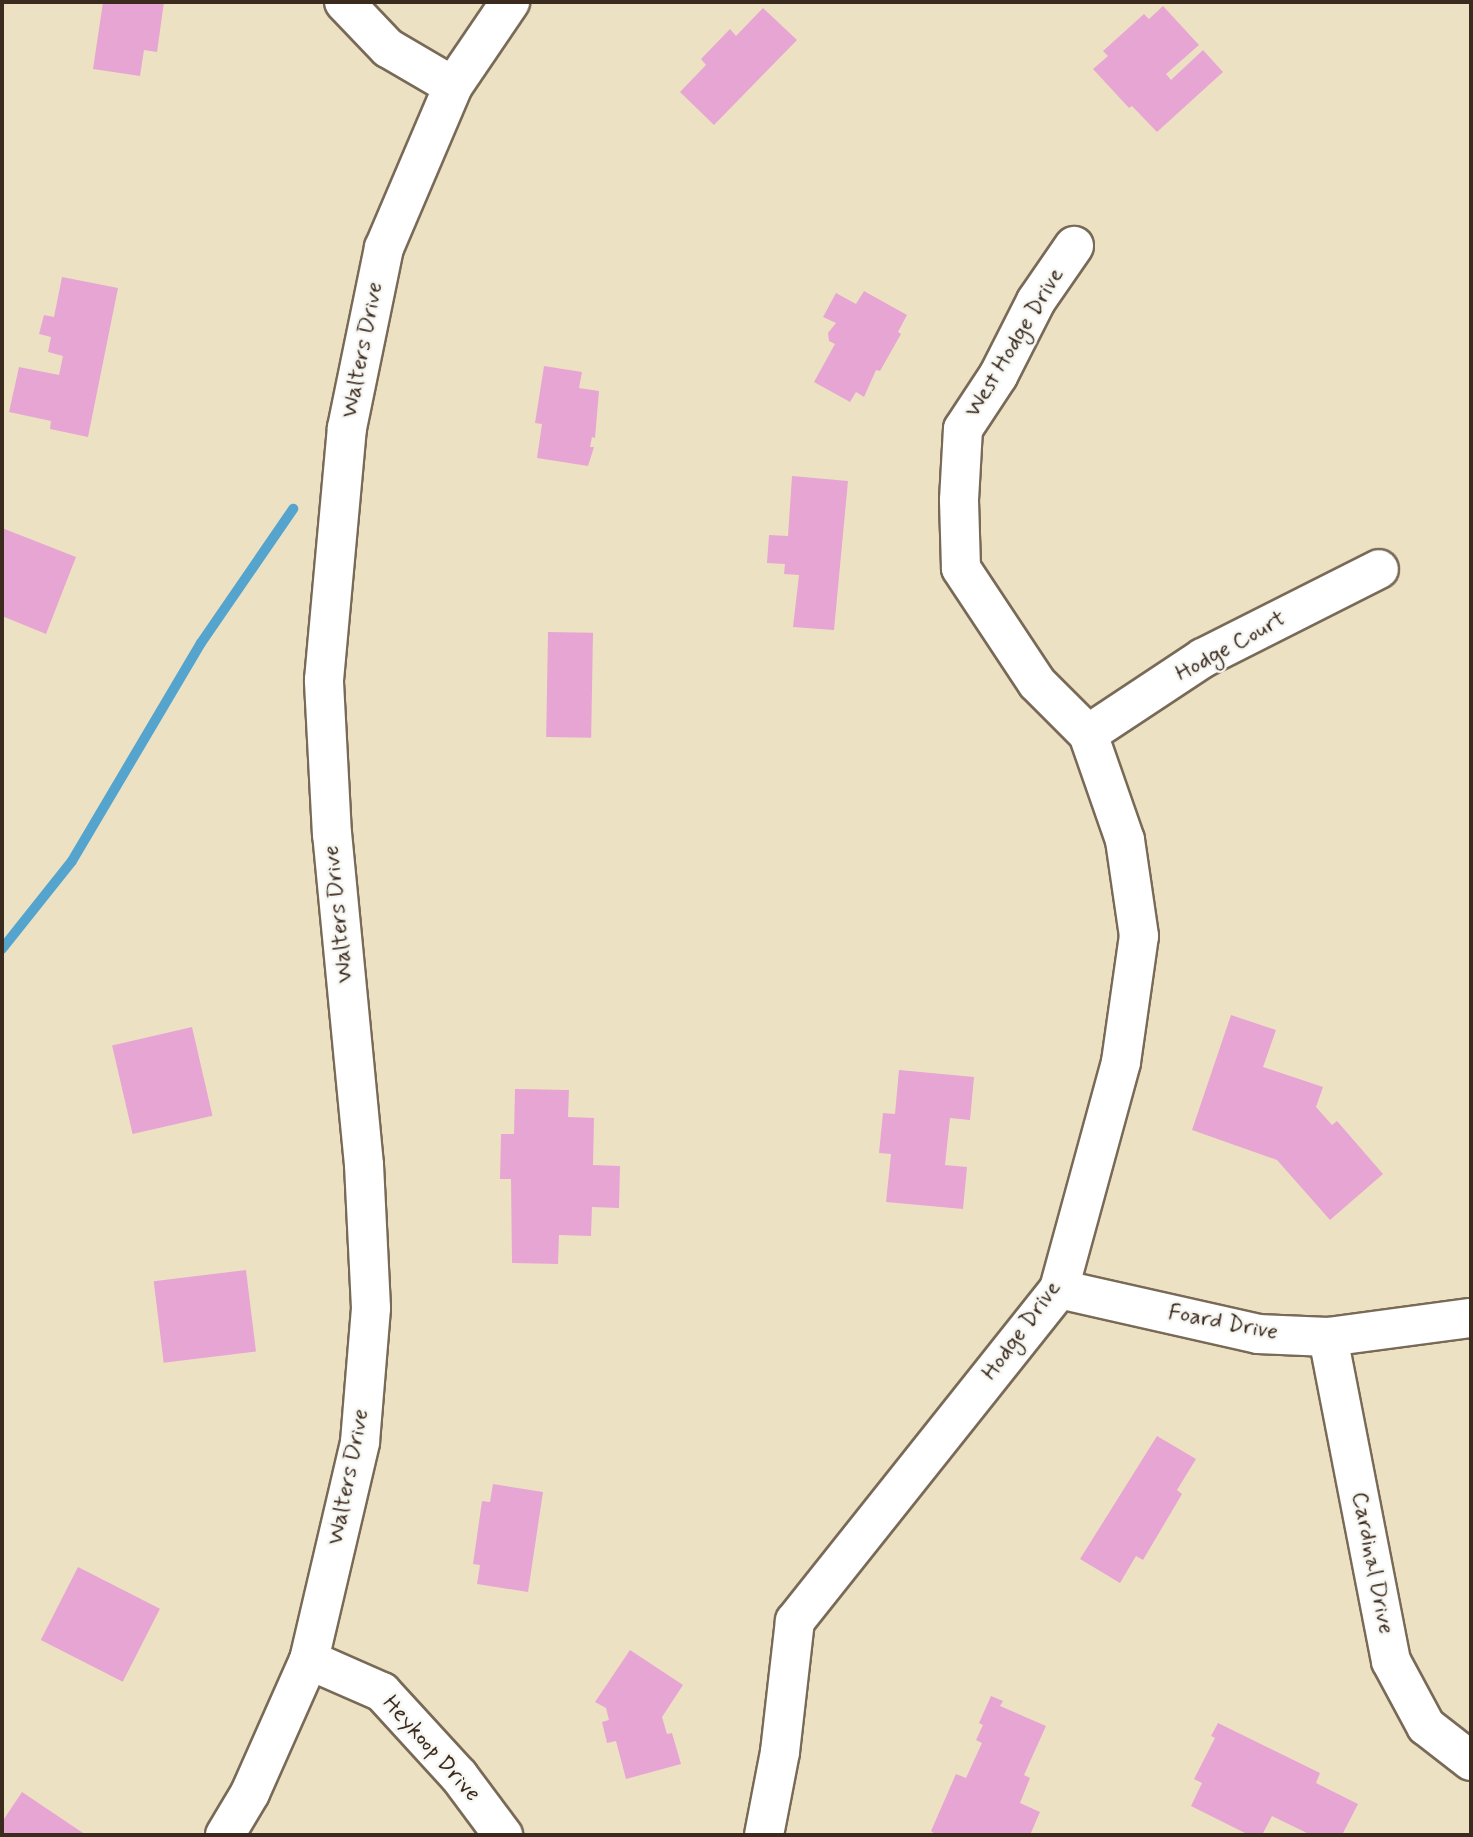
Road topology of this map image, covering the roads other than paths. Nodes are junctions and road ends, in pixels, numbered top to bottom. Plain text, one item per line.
1 (344, 2) edge
2 (510, 2) edge
3 (453, 86) junction
4 (1074, 246) dead end
5 (1379, 569) dead end
6 (1088, 734) junction
7 (1059, 1289) junction
8 (1471, 1318) edge
9 (1328, 1337) junction
10 (309, 1660) junction
11 (1471, 1761) edge
12 (225, 1835) edge
13 (503, 1835) edge
14 (764, 1835) edge

1 - 3 street
2 - 3 street, Walters Drive
3 - 10 street, Walters Drive
4 - 6 street, West Hodge Drive
5 - 6 street, Hodge Court
6 - 7 street, Hodge Drive
7 - 9 street, Foard Drive
7 - 14 street, Hodge Drive
8 - 9 street, Foard Drive
9 - 11 street, Cardinal Drive
10 - 12 street, Walters Drive
10 - 13 street, Heykoop Drive

